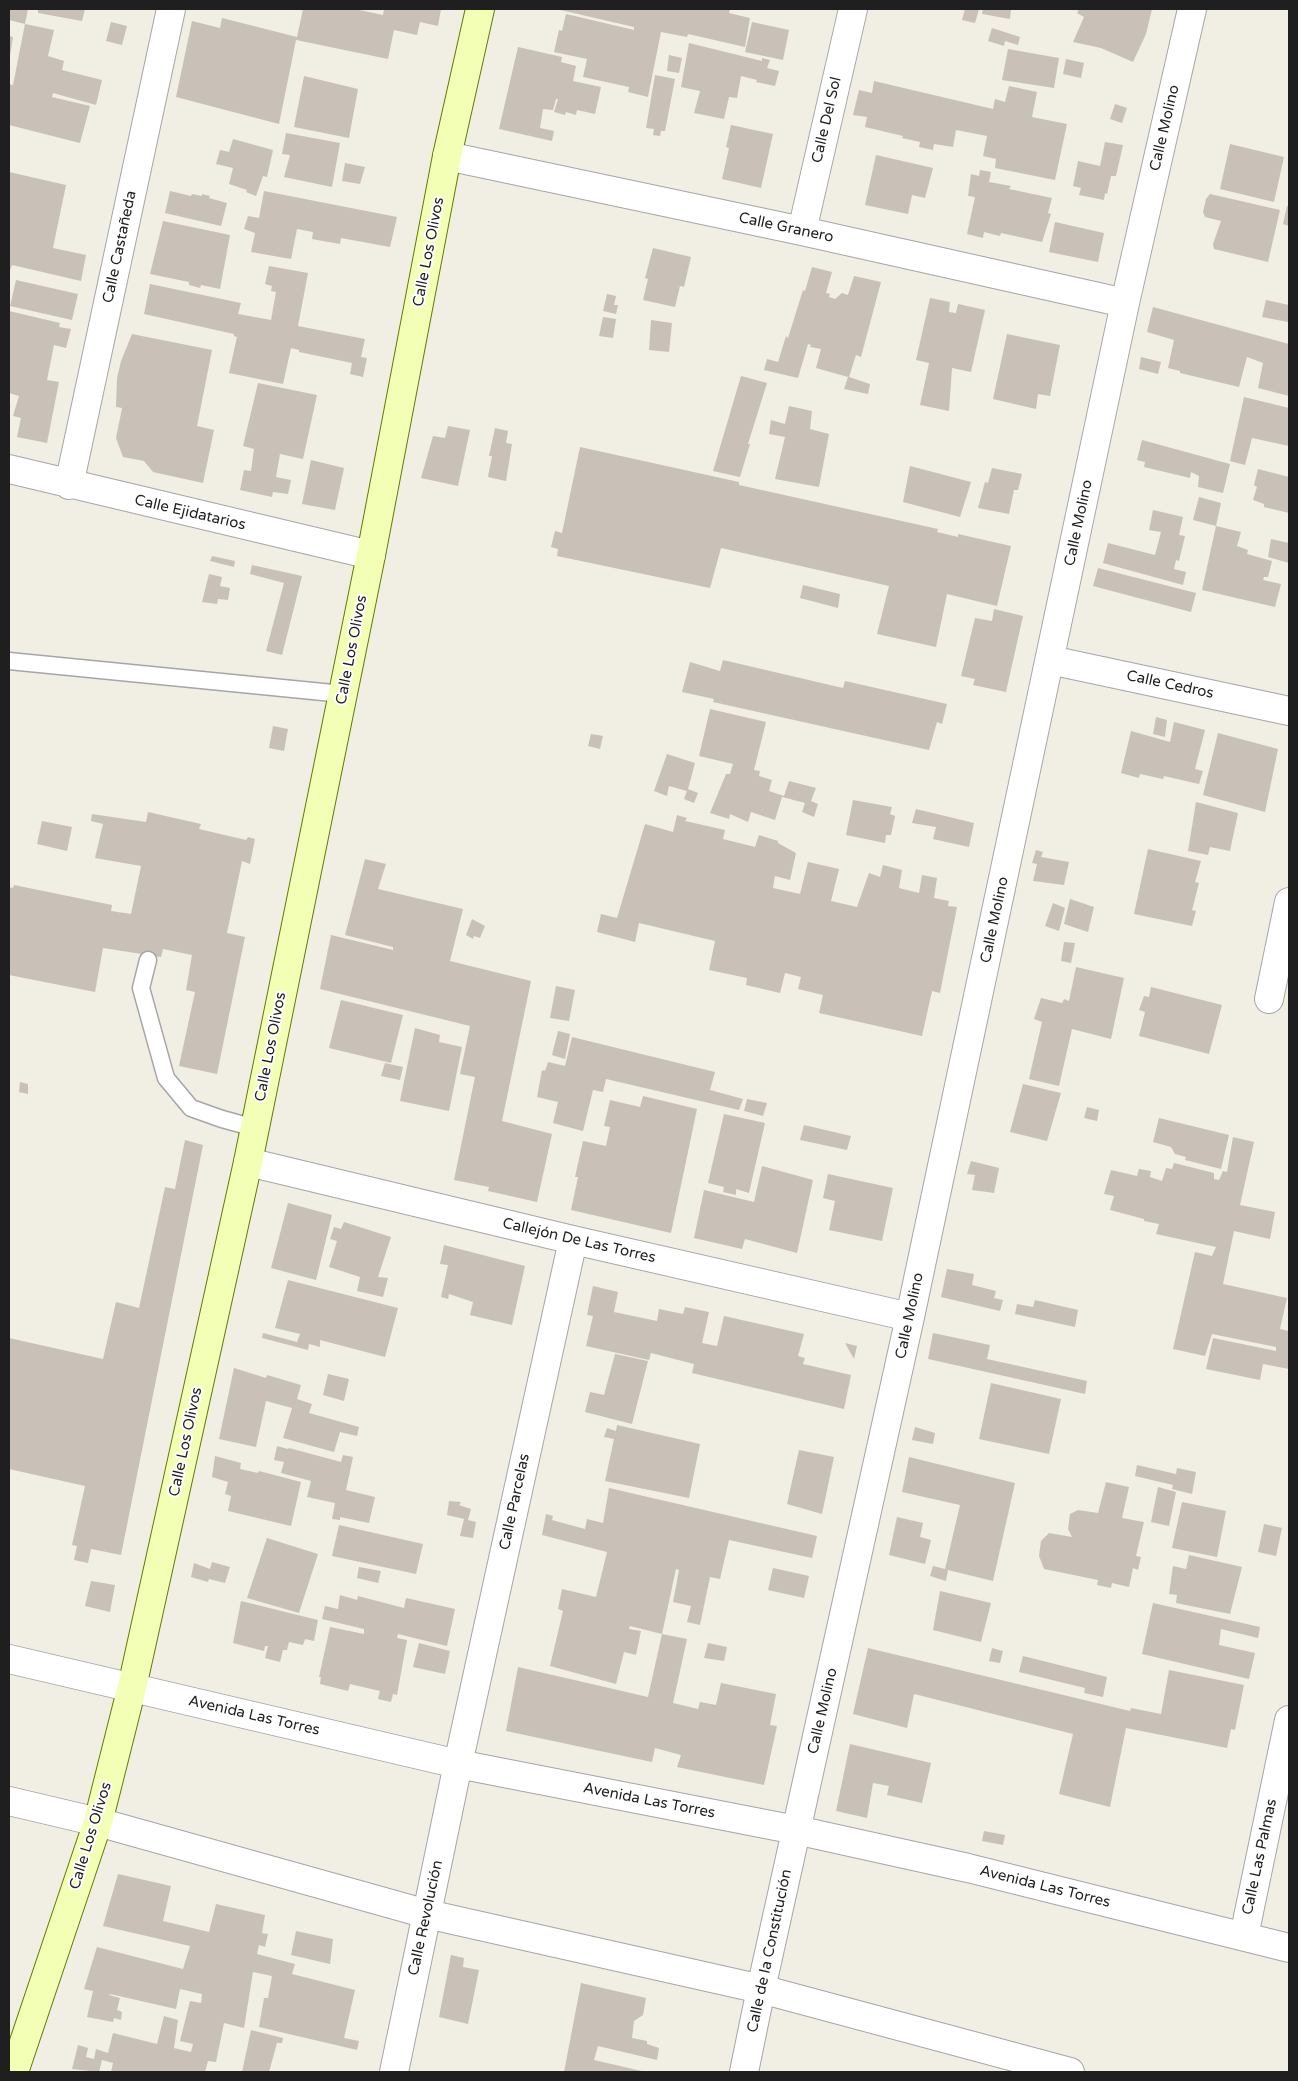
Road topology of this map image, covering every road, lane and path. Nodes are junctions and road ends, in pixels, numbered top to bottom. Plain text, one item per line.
1 (171, 9) edge
2 (480, 9) edge
3 (853, 9) edge
4 (1192, 9) edge
5 (447, 156) junction
6 (802, 231) junction
7 (1125, 303) junction
8 (9, 469) edge
9 (69, 485) junction
10 (371, 555) junction
11 (1050, 660) junction
12 (9, 661) edge
13 (343, 694) junction
14 (1289, 711) edge
15 (1289, 902) edge
16 (148, 960) dead end
17 (1269, 999) dead end
18 (255, 1128) junction
19 (248, 1162) junction
20 (573, 1240) junction
21 (910, 1317) junction
22 (9, 1658) edge
23 (132, 1687) junction
24 (1289, 1720) edge
25 (458, 1764) junction
26 (9, 1801) edge
27 (98, 1822) junction
28 (796, 1830) junction
29 (426, 1914) junction
30 (1244, 1936) junction
31 (1289, 1948) edge
32 (761, 1989) junction
33 (14, 2072) edge
34 (394, 2072) edge
35 (744, 2072) edge
36 (1070, 2072) edge

1 - 9 street, Calle Castañeda
2 - 5 main road, Calle Los Olivos
3 - 6 street, Calle Del Sol
4 - 7 street, Calle Molino
5 - 6 street, Calle Granero
5 - 10 main road, Calle Los Olivos
6 - 7 street, Calle Granero
7 - 11 street, Calle Molino
8 - 9 street, Calle Ejidatarios
9 - 10 street, Calle Ejidatarios
10 - 13 main road, Calle Los Olivos
11 - 14 street, Calle Cedros
11 - 21 street, Calle Molino
12 - 13 lane
13 - 18 main road, Calle Los Olivos
15 - 17 street
16 - 18 lane
18 - 19 main road, Calle Los Olivos
19 - 20 street, Callejón De Las Torres
19 - 23 main road, Calle Los Olivos
20 - 21 street, Callejón De Las Torres
20 - 25 street, Calle Parcelas
21 - 28 street, Calle Molino
22 - 23 street, Avenida Las Torres
23 - 25 street, Avenida Las Torres
23 - 27 main road, Calle Los Olivos
24 - 30 street, Calle Las Palmas
25 - 28 street, Avenida Las Torres
25 - 29 street, Calle Revolución
26 - 27 street
27 - 29 street
27 - 33 main road, Calle Los Olivos
28 - 30 street, Avenida Las Torres
28 - 32 street, Calle de la Constitución
29 - 32 street
29 - 34 street, Calle Revolución
30 - 31 street, Avenida Las Torres
32 - 35 street, Calle de la Constitución
32 - 36 street

